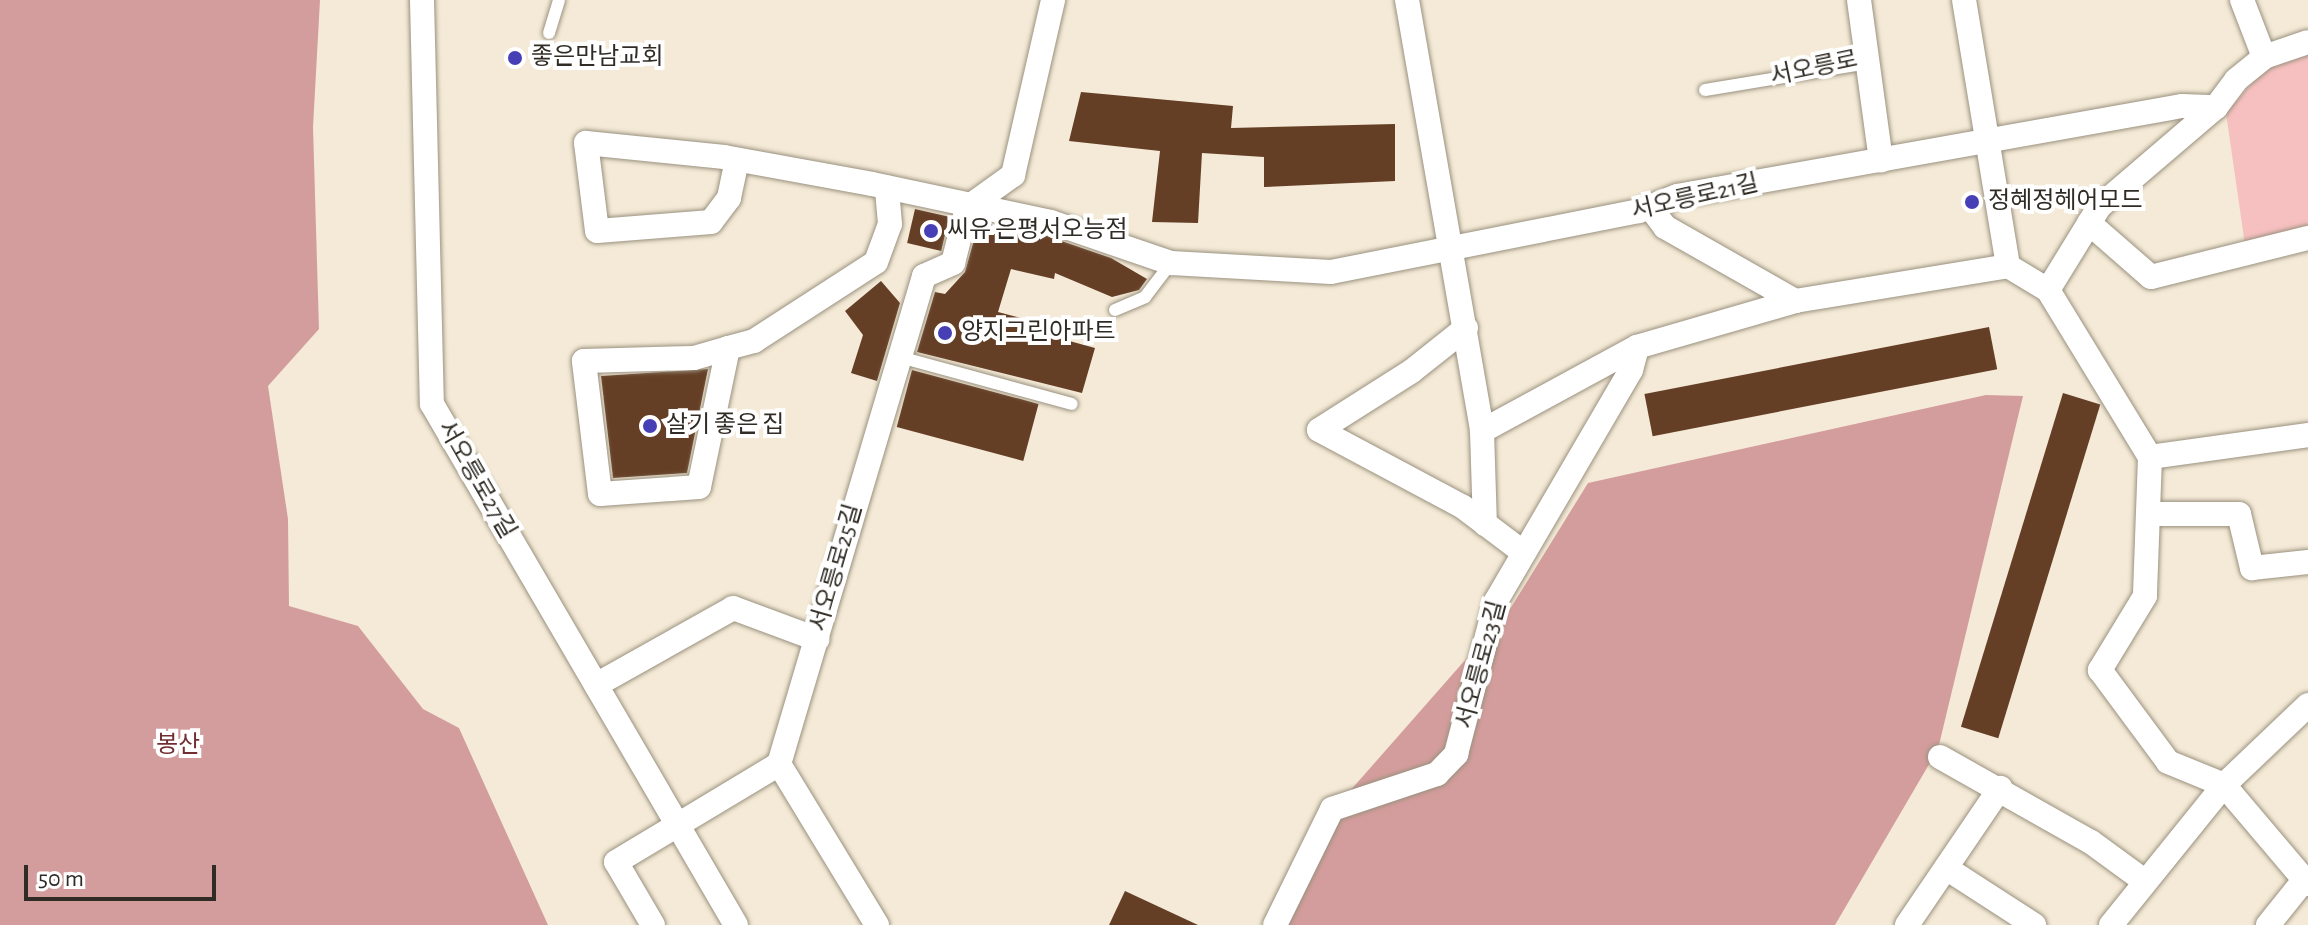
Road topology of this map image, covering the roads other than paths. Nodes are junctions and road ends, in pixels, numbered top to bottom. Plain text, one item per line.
1 (422, 0) edge
2 (559, 0) edge
3 (1053, 0) edge
4 (1407, 0) edge
5 (1859, 0) edge
6 (1964, 0) edge
7 (2242, 0) edge
8 (549, 33) dead end
9 (2308, 42) edge
10 (2264, 57) junction
11 (1868, 63) junction
12 (1705, 90) dead end
13 (2216, 107) junction
14 (1987, 141) junction
15 (737, 160) junction
16 (1881, 161) junction
17 (887, 187) junction
18 (1650, 207) junction
19 (967, 208) junction
20 (2089, 223) junction
21 (2308, 238) edge
22 (1450, 247) junction
23 (1171, 263) junction
24 (2008, 266) junction
25 (2048, 290) junction
26 (1795, 301) junction
27 (1115, 310) dead end
28 (1466, 328) junction
29 (1637, 347) junction
30 (728, 348) junction
31 (900, 357) junction
32 (1072, 404) dead end
33 (1482, 431) junction
34 (2308, 435) edge
35 (2150, 457) junction
36 (2152, 514) junction
37 (1485, 524) junction
38 (1524, 553) junction
39 (2308, 562) edge
40 (817, 639) junction
41 (596, 685) junction
42 (2308, 705) edge
43 (1940, 757) dead end
44 (779, 764) junction
45 (2224, 785) junction
46 (2000, 788) junction
47 (677, 823) junction
48 (1946, 868) junction
49 (2143, 880) junction
50 (2306, 882) edge
51 (653, 925) edge
52 (736, 925) edge
53 (877, 925) edge
54 (1275, 925) edge
55 (1907, 925) edge
56 (2034, 925) edge
57 (2111, 925) edge
58 (2268, 925) edge

1 - 41 street, 서오릉로27길
2 - 8 lane
3 - 19 street
4 - 22 street
5 - 11 street, 서오릉로
6 - 14 street
7 - 10 street
9 - 10 street
10 - 13 street
11 - 12 lane, 서오릉로
11 - 16 street
13 - 14 street, 서오릉로21길
13 - 20 street
14 - 16 street, 서오릉로21길
14 - 24 street
15 - 15 street
15 - 17 street
16 - 18 street, 서오릉로21길
17 - 19 street
17 - 30 street
18 - 22 street, 서오릉로21길
18 - 26 street
19 - 23 street
19 - 31 street, 서오릉로25길
20 - 21 street
20 - 25 street
22 - 23 street
22 - 28 street
23 - 27 lane
24 - 25 street
24 - 26 street
25 - 35 street
26 - 29 street
28 - 33 street
28 - 37 street
29 - 33 street
29 - 38 street, 서오릉로23길
30 - 30 street
31 - 32 lane
31 - 40 street, 서오릉로25길
33 - 37 street
34 - 35 street
35 - 36 street
36 - 39 street
36 - 45 street
37 - 38 street
38 - 54 street, 서오릉로23길
40 - 41 street
40 - 44 street, 서오릉로25길
41 - 47 street, 서오릉로27길
42 - 45 street
43 - 46 street
44 - 47 street
44 - 53 street
45 - 49 street
45 - 50 street
46 - 48 street
46 - 49 street
47 - 51 street
47 - 52 street, 서오릉로27길
48 - 55 street
48 - 56 street
49 - 57 street
50 - 58 street

